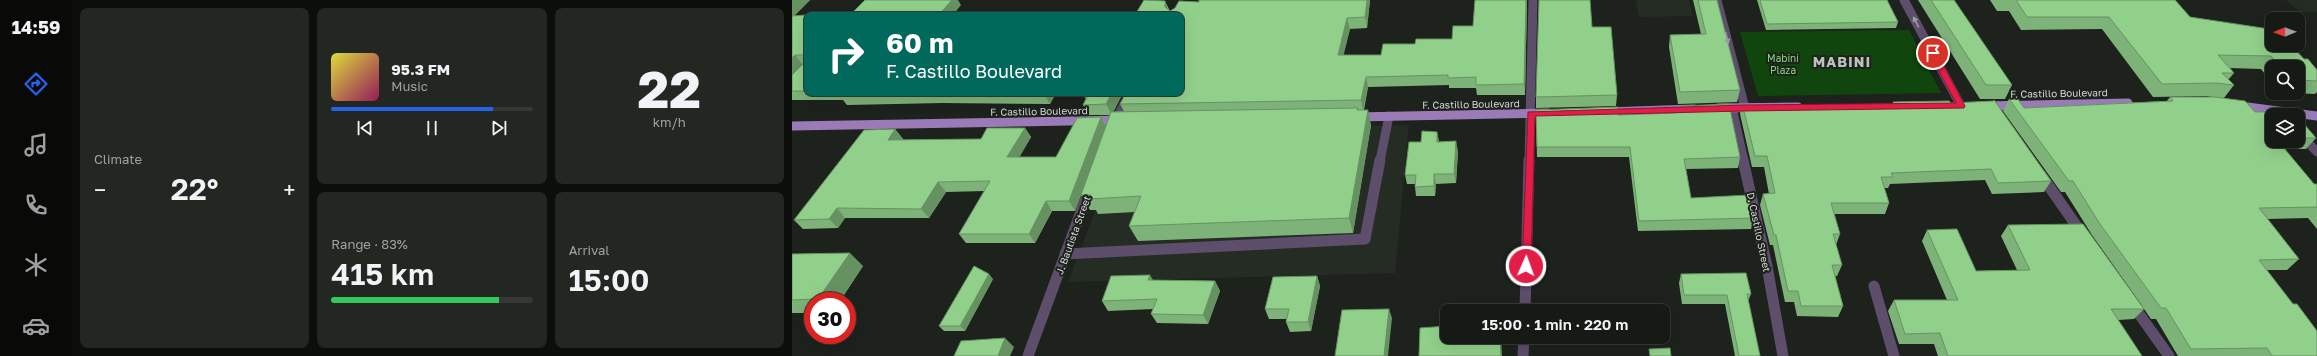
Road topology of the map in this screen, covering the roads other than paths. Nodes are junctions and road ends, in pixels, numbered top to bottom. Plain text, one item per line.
1 (1533, 0) edge
2 (1717, 0) edge
3 (1904, 0) edge
4 (1128, 96) edge
5 (2134, 103) edge
6 (2228, 105) edge
7 (1946, 106) edge
8 (1969, 106) junction
9 (1992, 106) junction
10 (1806, 107) edge
11 (1732, 108) junction
12 (1744, 108) junction
13 (2265, 111) edge
14 (1593, 112) edge
15 (1562, 113) edge
16 (1531, 114) junction
17 (2305, 115) edge
18 (1389, 116) junction
19 (2317, 116) edge
20 (1350, 117) edge
21 (2001, 118) edge
22 (1115, 120) junction
23 (1130, 120) edge
24 (792, 126) edge
25 (1109, 135) edge
26 (2305, 139) edge
27 (2317, 152) edge
28 (2033, 163) edge
29 (1093, 180) edge
30 (2092, 247) edge
31 (1065, 254) junction
32 (1874, 286) dead end
33 (2123, 292) edge
34 (1525, 304) edge
35 (1524, 344) edge
36 (1028, 356) edge
37 (1523, 356) edge
38 (1783, 356) edge
39 (1894, 356) edge
40 (2169, 356) edge

1 - 16 street
2 -> 12 street
8 -> 3 street
4 - 22 street
5 - 9 main road, F. Castillo Boulevard
6 - 13 main road
7 - 8 main road, F. Castillo Boulevard
8 - 9 main road, F. Castillo Boulevard
9 - 21 street
10 - 12 main road
11 - 12 main road
11 - 14 main road
11 - 38 street, D. Castillo Street
15 - 16 main road, F. Castillo Boulevard
16 - 18 main road, F. Castillo Boulevard
16 - 34 street
17 - 19 main road
18 - 20 main road, F. Castillo Boulevard
18 - 31 street
22 - 23 main road, F. Castillo Boulevard
22 - 24 main road, F. Castillo Boulevard
22 - 25 street
26 - 27 street
28 - 30 street
29 - 31 street, J. Bautista Street
31 - 36 street, J. Bautista Street
32 - 39 street
33 - 40 street
35 - 37 street

